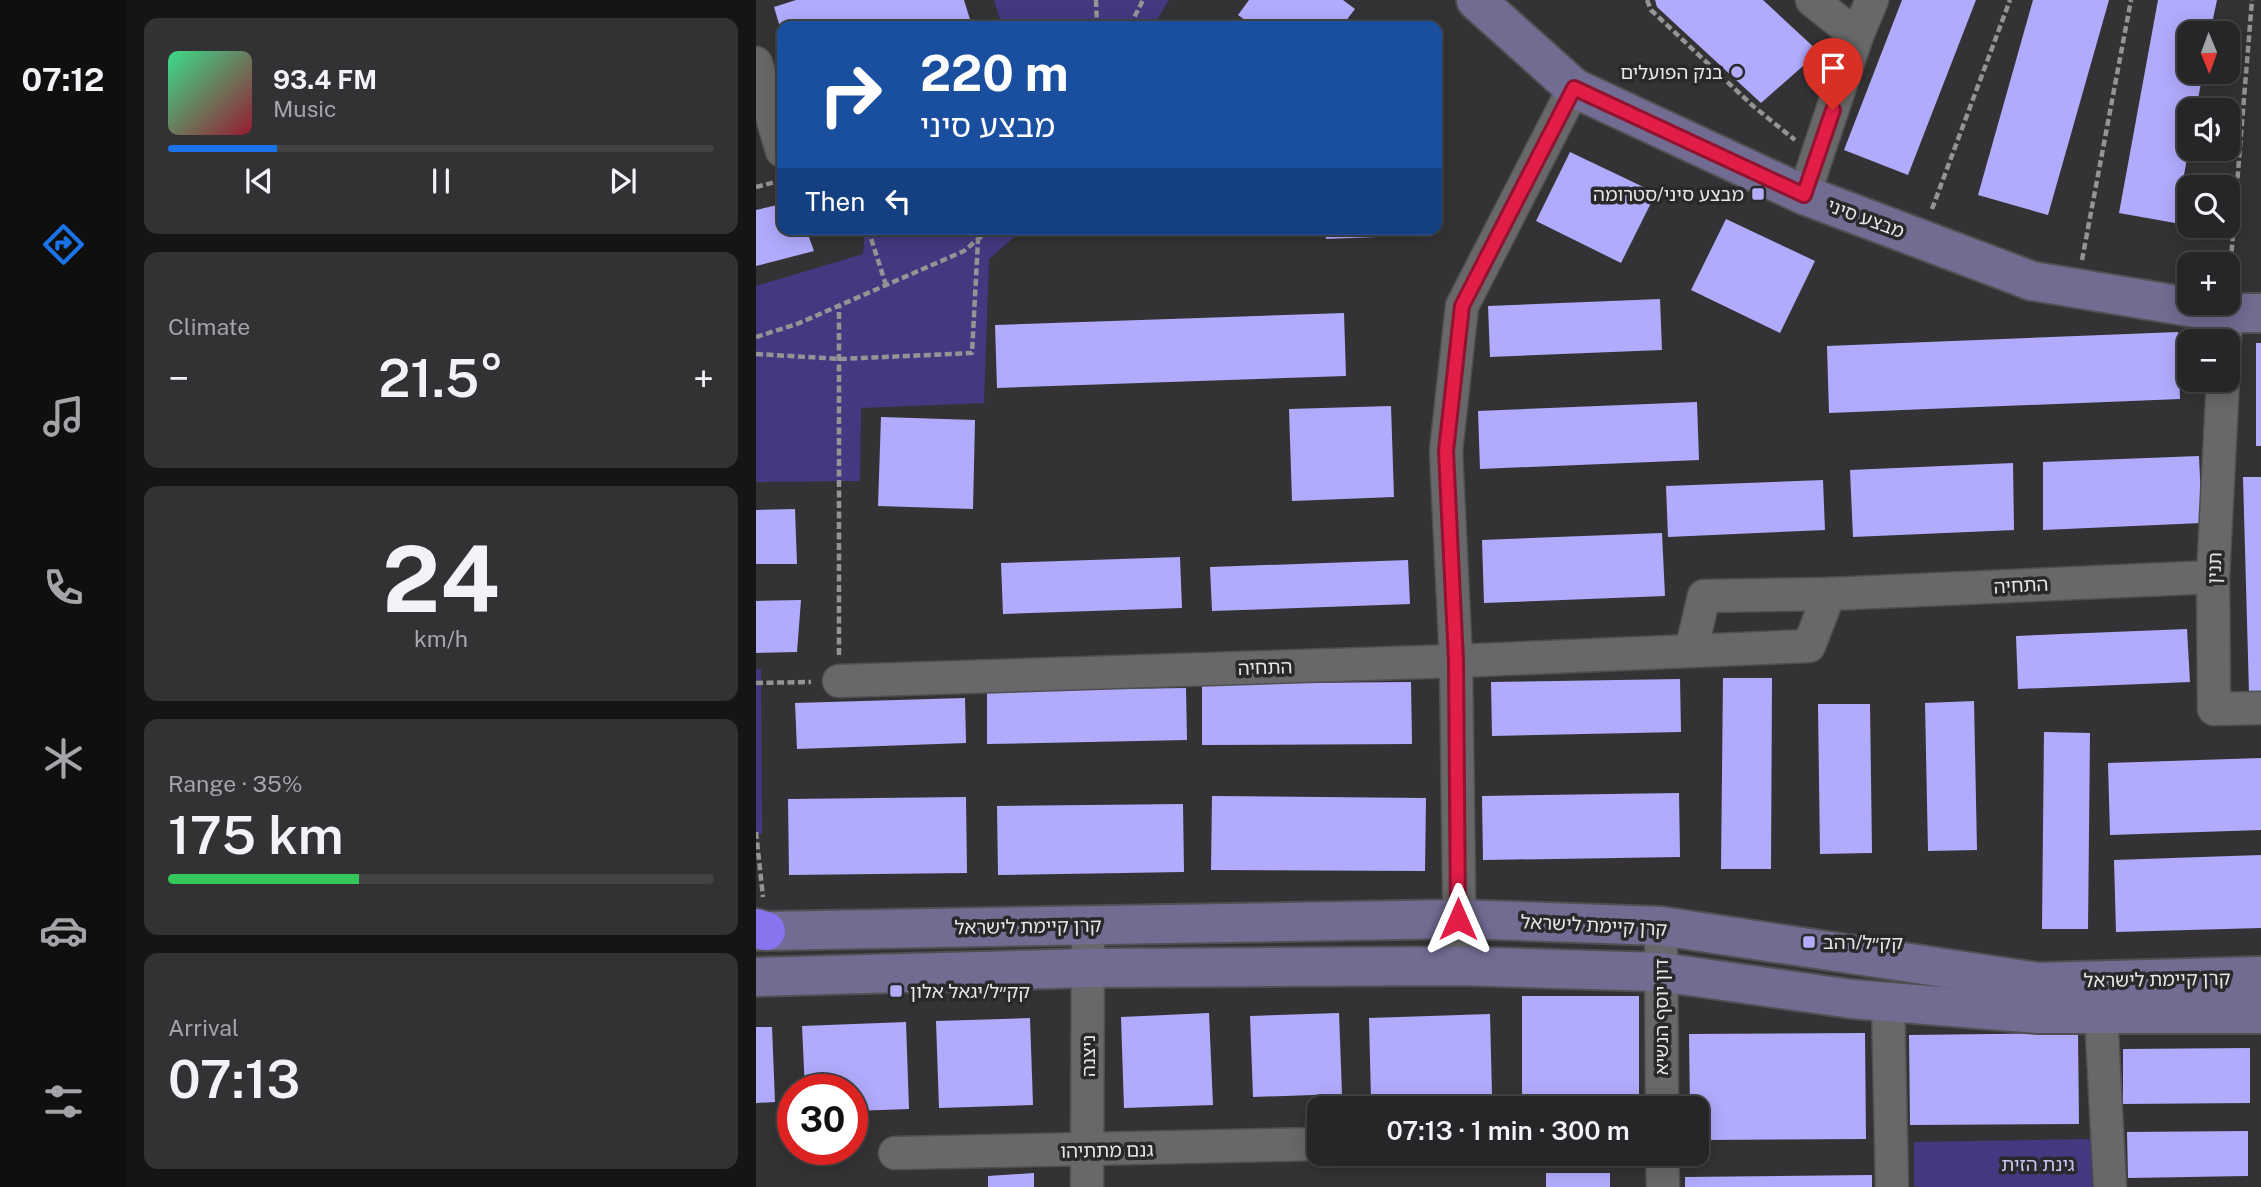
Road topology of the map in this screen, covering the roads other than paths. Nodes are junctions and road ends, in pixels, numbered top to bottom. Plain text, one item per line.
1 (1476, 0) edge
2 (1812, 0) edge
3 (1872, 0) edge
4 (1857, 36) junction
5 (756, 63) edge
6 (1574, 88) junction
7 (777, 134) edge
8 (1804, 195) junction
9 (2235, 316) edge
10 (2222, 392) edge
11 (2213, 577) junction
12 (1829, 594) junction
13 (1691, 651) junction
14 (1456, 661) junction
15 (839, 681) road end
16 (2261, 708) edge
17 (1458, 919) junction
18 (1088, 925) junction
19 (1661, 926) junction
20 (759, 930) edge
21 (1460, 966) junction
22 (1089, 968) junction
23 (1660, 972) junction
24 (2261, 976) edge
25 (756, 978) edge
26 (1888, 1002) junction
27 (2101, 1014) junction
28 (2261, 1014) edge
29 (1662, 1096) edge
30 (1307, 1144) edge
31 (1088, 1151) junction
32 (895, 1153) dead end
33 (1662, 1166) edge
34 (1087, 1187) edge
35 (1663, 1187) edge
36 (1892, 1187) edge
37 (2110, 1187) edge

1 - 6 street, מבצע סיני
2 - 4 street
3 - 4 street
4 - 8 street
5 - 7 street
6 - 8 street, מבצע סיני
6 - 14 street
8 - 9 street, מבצע סיני
10 - 11 street, תנין
11 - 12 street, התחיה
11 - 16 street, תנין
12 - 13 street, התחיה
12 - 13 street, התחיה
13 - 14 street, התחיה
14 - 15 street, התחיה
14 - 17 street
17 - 18 street, קרן קיימת לישראל
17 - 19 street, קרן קיימת לישראל
17 - 21 street
18 - 20 street, קרן קיימת לישראל
18 - 22 street, ניצנה
19 - 23 street, דון יוסף הנשיא
19 - 24 street, קרן קיימת לישראל
21 - 22 street, קרן קיימת לישראל
21 - 23 street, קרן קיימת לישראל
22 - 25 street, קרן קיימת לישראל
22 - 31 street, ניצנה
23 - 26 street, קרן קיימת לישראל
23 - 29 street, דון יוסף הנשיא
26 - 27 street, קרן קיימת לישראל
26 - 36 street
27 - 28 street, קרן קיימת לישראל
27 - 37 street
30 - 31 street, גנם מתתיהו
31 - 32 street, גנם מתתיהו
31 - 34 street, ניצנה
33 - 35 street

